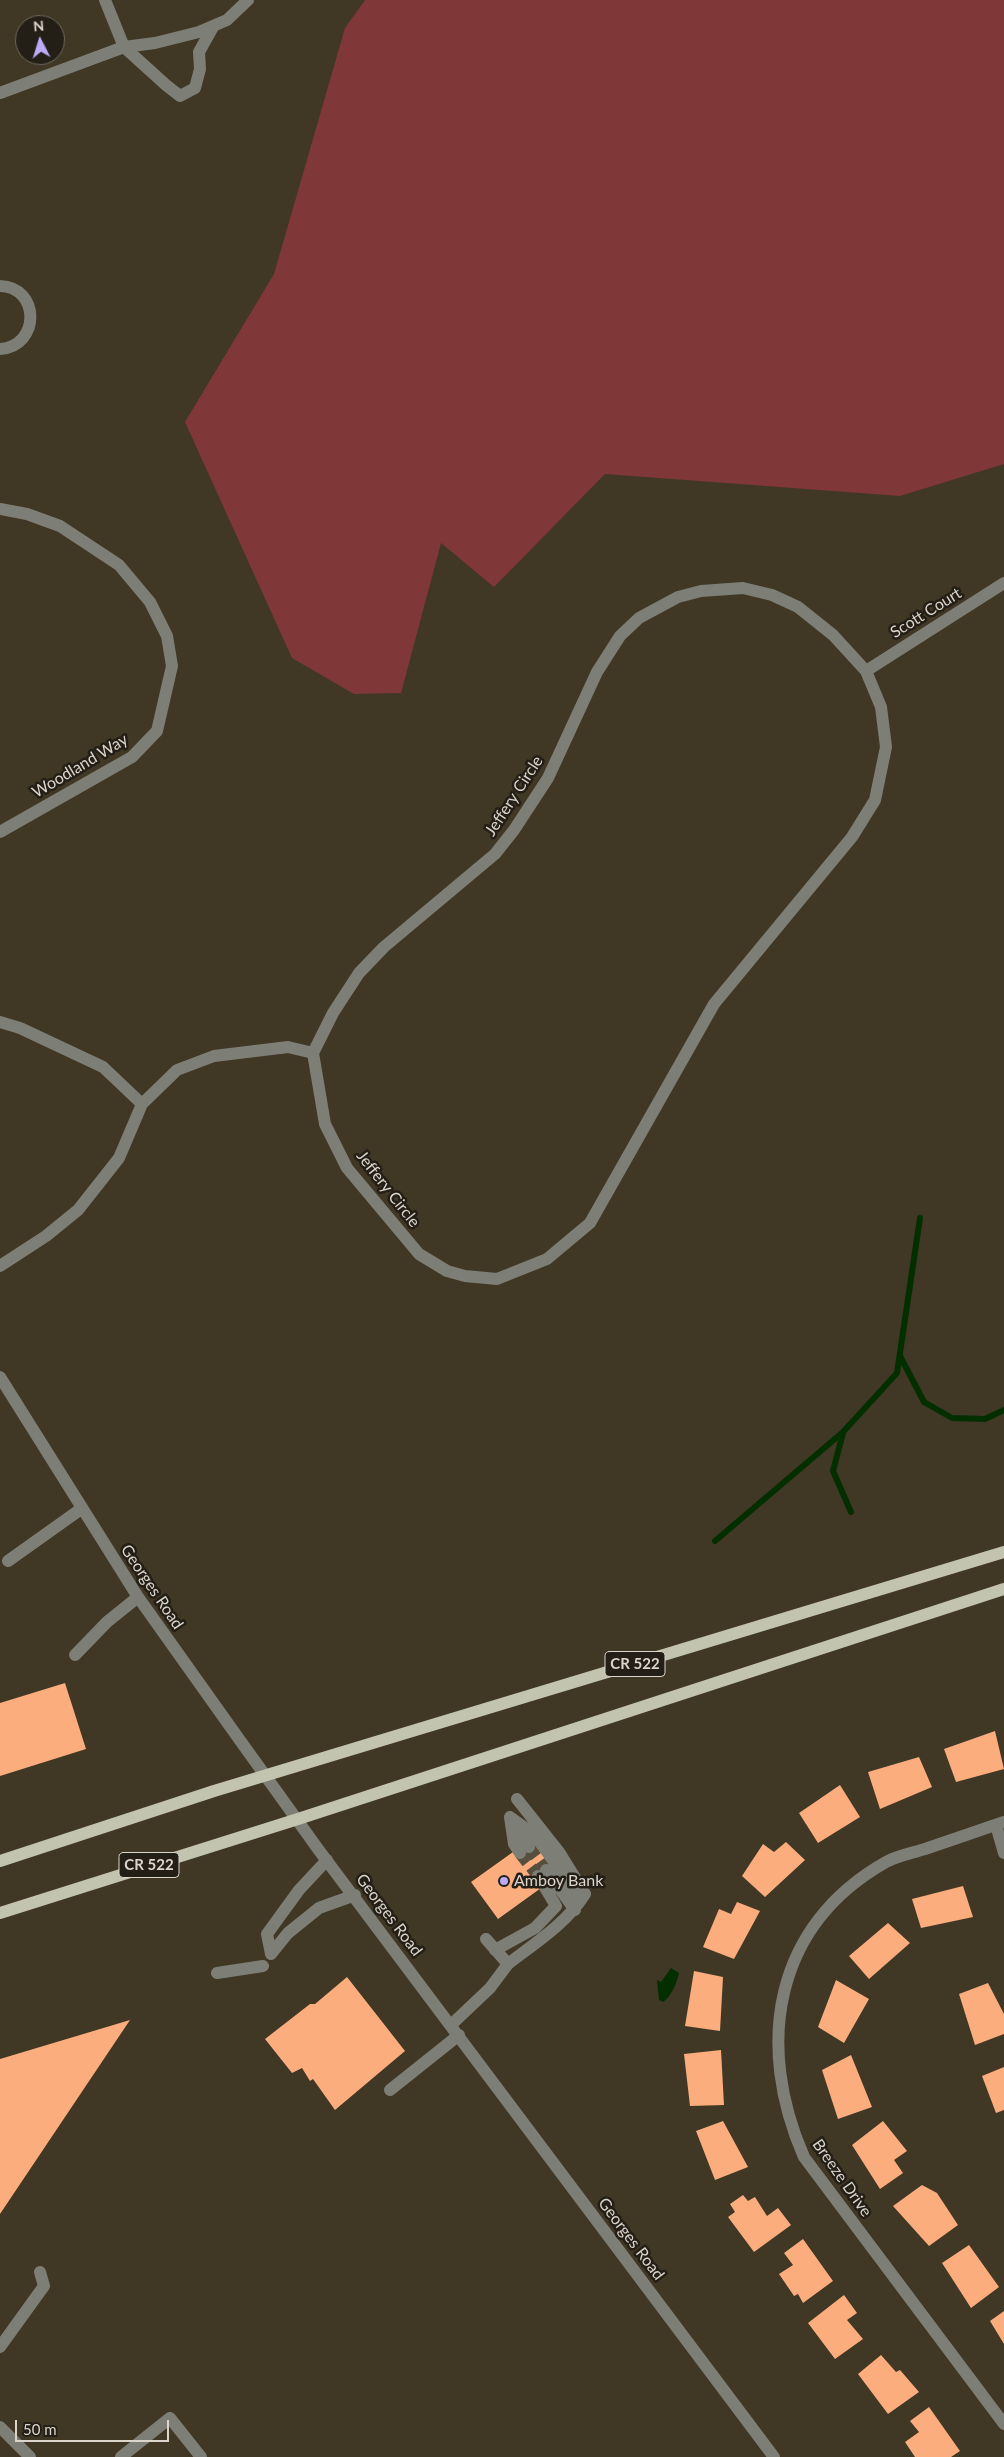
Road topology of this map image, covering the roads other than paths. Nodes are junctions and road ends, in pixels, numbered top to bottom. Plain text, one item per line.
1 (105, 0) edge
2 (248, 0) edge
3 (213, 26) junction
4 (124, 47) junction
5 (0, 93) edge
6 (0, 286) edge
7 (0, 349) edge
8 (0, 509) edge
9 (1004, 583) edge
10 (866, 671) junction
11 (0, 832) edge
12 (0, 1022) edge
13 (313, 1053) junction
14 (142, 1104) junction
15 (0, 1266) edge
16 (0, 1377) edge
17 (81, 1509) junction
18 (1004, 1552) edge
19 (8, 1562) dead end
20 (1004, 1589) edge
21 (138, 1597) junction
22 (75, 1655) dead end
23 (266, 1775) junction
24 (517, 1799) dead end
25 (298, 1819) junction
26 (1000, 1824) edge
27 (525, 1850) tunnel mouth
28 (1004, 1853) edge
29 (327, 1860) junction
30 (0, 1861) edge
31 (355, 1895) junction
32 (575, 1910) junction
33 (0, 1913) edge
34 (486, 1939) dead end
35 (495, 1950) junction
36 (508, 1964) junction
37 (263, 1966) dead end
38 (217, 1973) dead end
39 (455, 2030) junction
40 (390, 2090) dead end
41 (40, 2272) dead end
42 (0, 2347) edge
43 (1004, 2424) edge
44 (0, 2427) edge
45 (30, 2457) edge
46 (122, 2457) edge
47 (201, 2457) edge
48 (774, 2457) edge

1 - 4 street
2 - 3 street
3 - 4 street
3 - 4 street
4 - 5 street
6 - 7 street
8 - 11 street, Woodland Way
9 - 10 street, Scott Court
10 - 13 street, Jeffery Circle
10 - 13 street, Jeffery Circle
12 - 14 street
13 - 14 street
14 - 15 street
16 - 17 street, Georges Road
17 - 19 street
17 - 21 street, Georges Road
18 - 23 main road, CR 522
20 - 25 main road, CR 522
21 - 22 street
21 - 23 street, Georges Road
23 - 25 street, Georges Road
23 - 30 main road, CR 522
24 - 32 street
25 - 29 street, Georges Road
25 - 33 main road, CR 522
26 - 28 street
26 - 43 street, Breeze Drive
27 - 32 street
29 - 31 street, Georges Road
29 - 31 street
31 - 39 street, Georges Road
32 - 35 street
32 - 36 street
34 - 35 street
35 - 36 street
36 - 39 street
37 - 38 street
39 - 40 street
39 - 48 street, Georges Road
41 - 42 street
44 - 45 street
46 - 47 street

